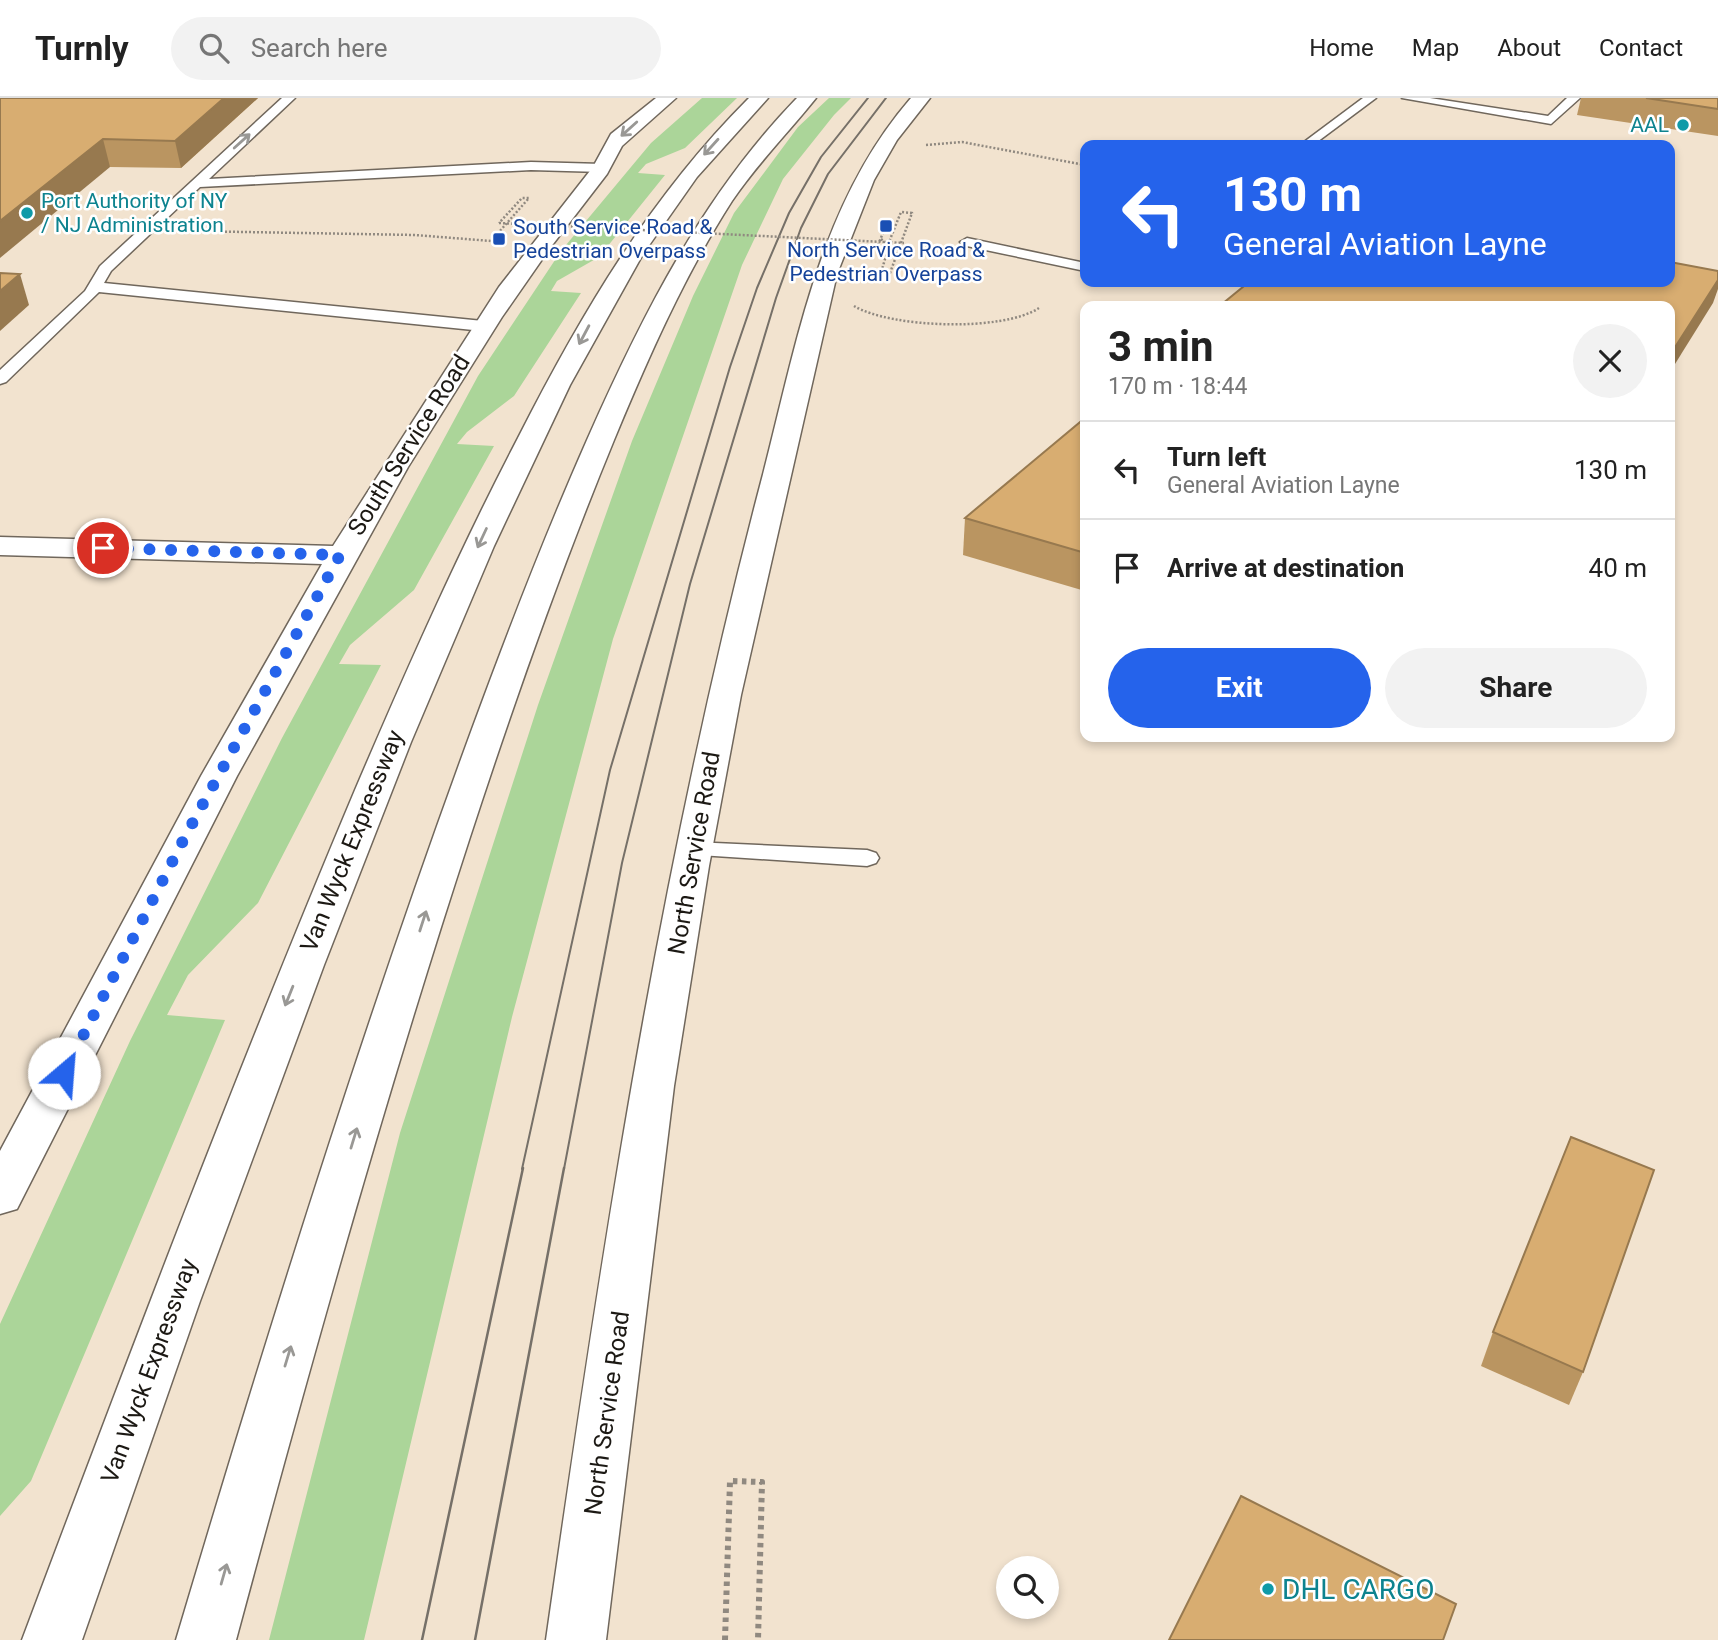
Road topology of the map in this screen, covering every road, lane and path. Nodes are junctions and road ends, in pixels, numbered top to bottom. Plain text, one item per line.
1 (289, 98) edge
2 (667, 98) edge
3 (690, 98) edge
4 (759, 98) edge
5 (807, 98) edge
6 (921, 98) edge
7 (1370, 98) edge
8 (1408, 98) edge
9 (1574, 98) edge
10 (1431, 100) edge
11 (1313, 140) edge
12 (919, 147) dead end
13 (1080, 164) edge
14 (602, 168) junction
15 (196, 183) junction
16 (888, 220) dead end
17 (144, 231) junction
18 (881, 239) junction
19 (967, 242) dead end
20 (889, 243) junction
21 (904, 243) dead end
22 (876, 249) dead end
23 (1080, 266) edge
24 (96, 286) junction
25 (851, 304) dead end
26 (1039, 308) dead end
27 (483, 326) junction
28 (0, 379) edge
29 (0, 546) edge
30 (340, 555) junction
31 (693, 849) junction
32 (867, 858) dead end
33 (0, 1196) edge
34 (52, 1640) edge
35 (206, 1640) edge
36 (576, 1640) edge
37 (726, 1640) edge
38 (758, 1640) edge

15 -> 1 lane
2 -> 14 main road, South Service Road
3 - 14 main road
4 -> 34 main road, Van Wyck Expressway
35 -> 5 main road
6 - 31 main road, North Service Road
7 - 11 lane
8 - 10 lane
9 - 10 lane
12 - 13 path
14 - 15 lane
14 - 27 main road, South Service Road
15 - 17 lane
16 - 18 path
17 - 20 path, bridge
17 - 24 lane
18 - 20 path
18 - 22 path
19 - 23 lane
20 - 21 path, bridge
24 - 27 lane
24 - 28 lane
25 - 26 path
27 - 30 main road, South Service Road
29 - 30 main road
30 - 33 main road, South Service Road
31 - 32 lane
31 - 36 main road, North Service Road
37 - 38 path

